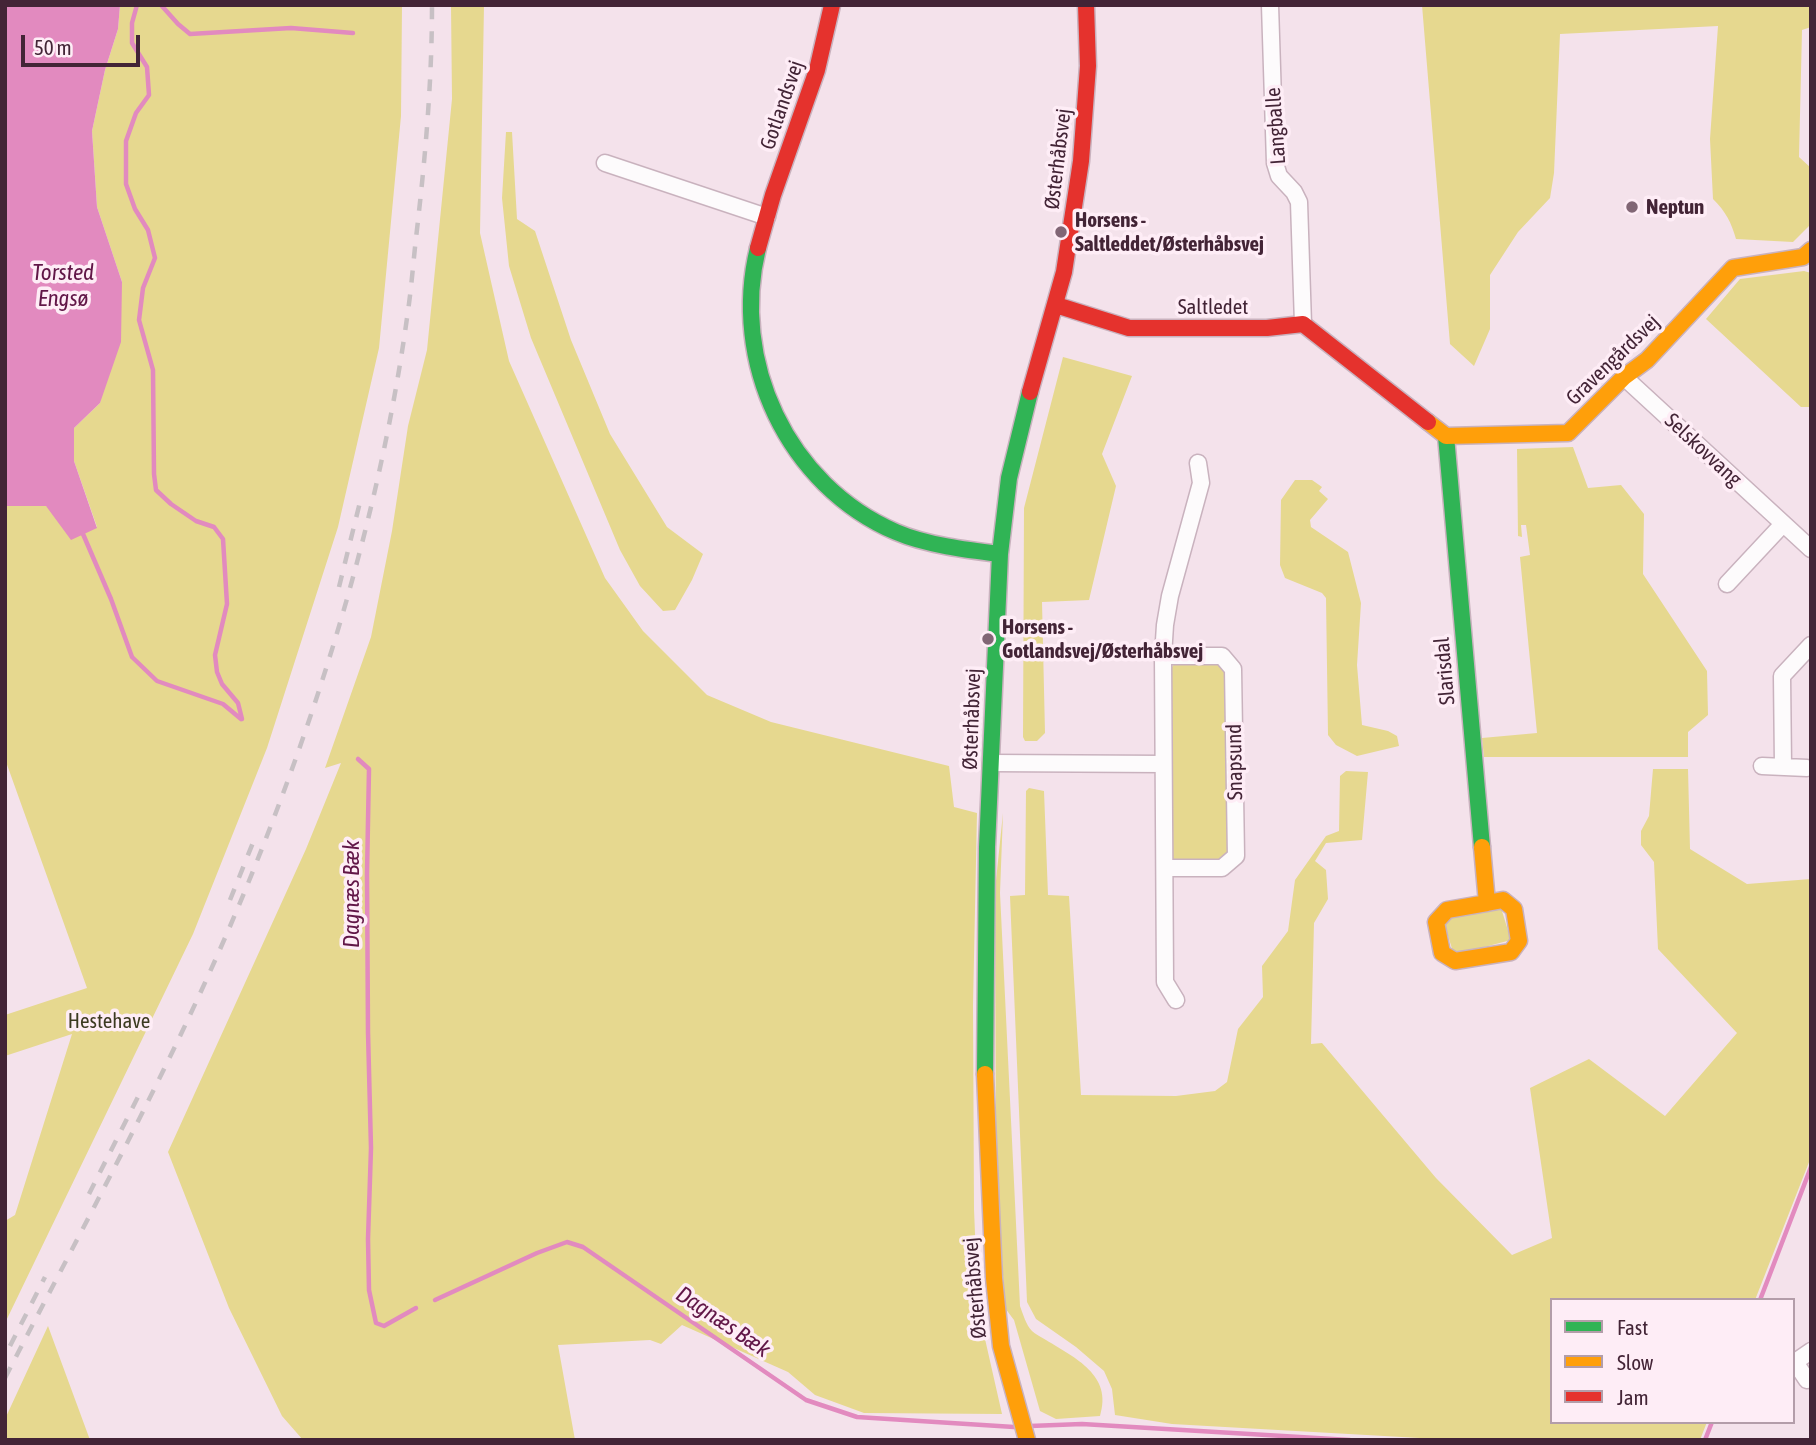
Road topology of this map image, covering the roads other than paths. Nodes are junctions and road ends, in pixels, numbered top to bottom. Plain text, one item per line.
1 (832, 5) edge
2 (1086, 5) edge
3 (1270, 5) edge
4 (606, 163) dead end
5 (766, 217) junction
6 (1811, 250) edge
7 (1056, 305) junction
8 (1303, 324) junction
9 (1624, 377) junction
10 (1446, 436) junction
11 (1198, 463) dead end
12 (1783, 524) junction
13 (1811, 549) edge
14 (1000, 554) junction
15 (1727, 584) dead end
16 (1811, 645) edge
17 (1163, 656) junction
18 (991, 763) junction
19 (1163, 764) junction
20 (1762, 766) dead end
21 (1783, 766) junction
22 (1807, 768) dead end
23 (1166, 868) junction
24 (1487, 903) junction
25 (1176, 1000) dead end
26 (1811, 1351) edge
27 (1811, 1377) edge
28 (1027, 1440) edge

1 - 5 street, Gotlandsvej
2 - 7 street, Østerhåbsvej
3 - 8 street, Langballe
4 - 5 street
5 - 14 street, Gotlandsvej
6 - 9 street, Gravengårdsvej
7 - 8 street, Saltledet
7 - 14 street, Østerhåbsvej
8 - 10 street
9 - 10 street, Gravengårdsvej
9 - 12 street, Selskovvang
10 - 24 street, Slarisdal
11 - 17 street
12 - 13 street, Selskovvang
12 - 15 street
14 - 18 street, Østerhåbsvej
16 - 21 street
17 - 19 street
17 - 23 street, Snapsund
18 - 19 street
18 - 28 street, Østerhåbsvej
19 - 23 street
20 - 21 street
21 - 22 street
23 - 25 street
24 - 24 street
26 - 27 street

